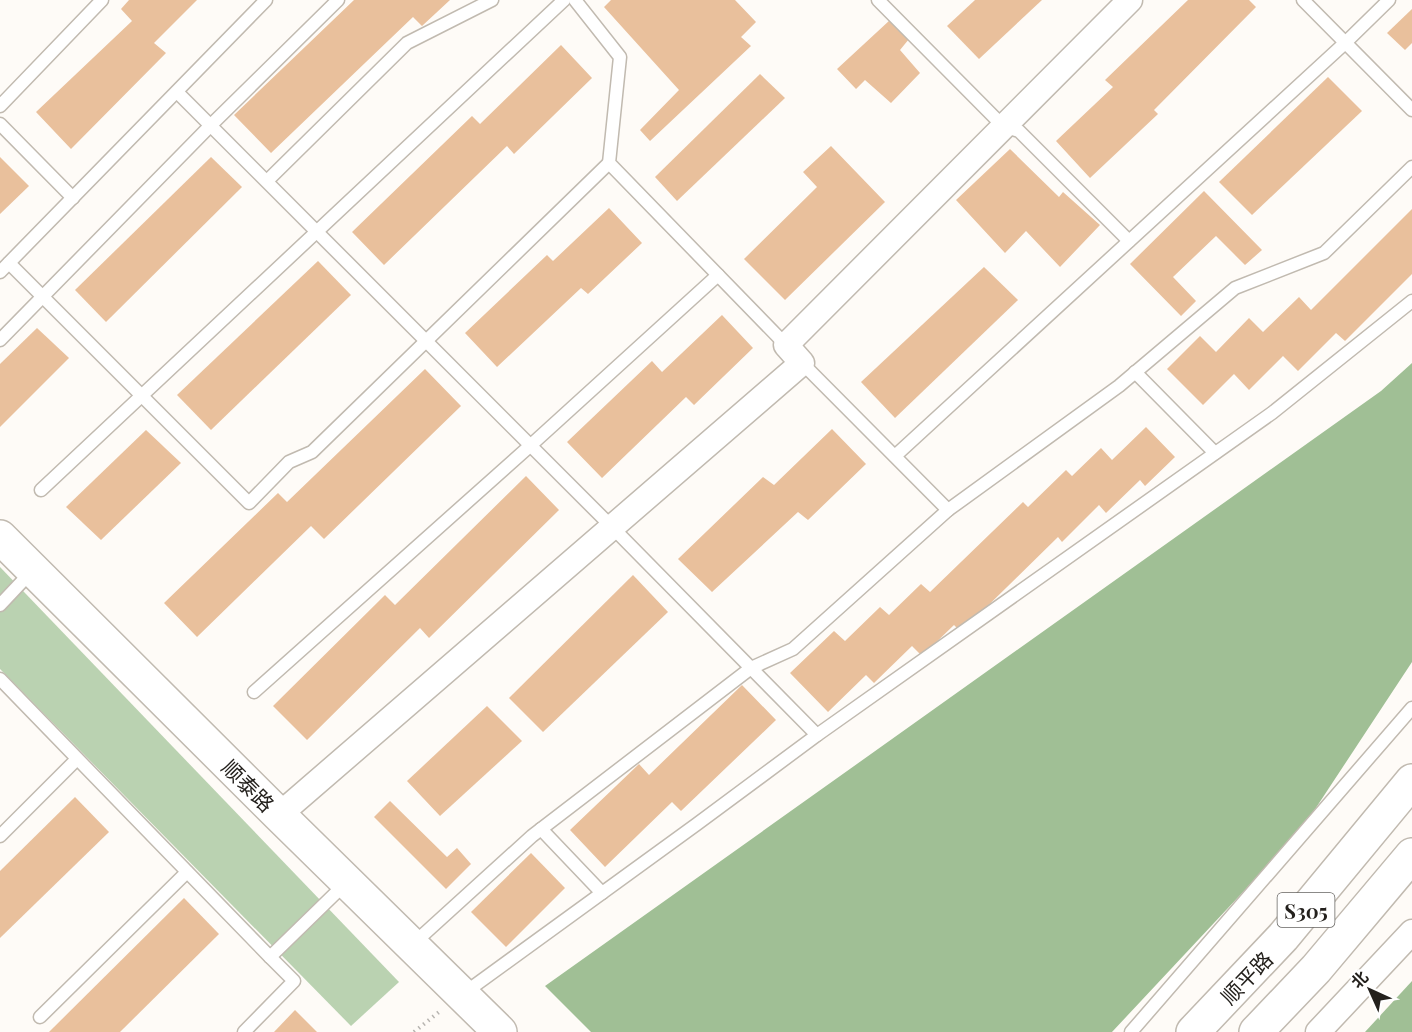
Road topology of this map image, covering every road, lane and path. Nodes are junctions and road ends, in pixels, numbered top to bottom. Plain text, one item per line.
1 (102, 0) edge
2 (266, 0) edge
3 (338, 0) edge
4 (492, 0) edge
5 (564, 0) edge
6 (575, 0) edge
7 (878, 0) edge
8 (1130, 0) edge
9 (1303, 0) edge
10 (1389, 0) edge
11 (1345, 43) junction
12 (177, 92) junction
13 (0, 106) edge
14 (1412, 110) edge
15 (0, 124) edge
16 (211, 125) junction
17 (1003, 126) junction
18 (609, 163) junction
19 (1412, 167) edge
20 (267, 181) junction
21 (73, 198) junction
22 (317, 231) junction
23 (1129, 241) junction
24 (4, 267) edge
25 (718, 275) junction
26 (42, 296) junction
27 (1412, 301) edge
28 (0, 339) edge
29 (426, 340) junction
30 (786, 345) junction
31 (802, 363) junction
32 (1135, 372) junction
33 (142, 395) junction
34 (531, 445) junction
35 (1215, 453) junction
36 (895, 456) junction
37 (41, 489) dead end
38 (948, 510) junction
39 (612, 527) junction
40 (0, 537) edge
41 (34, 570) junction
42 (0, 605) edge
43 (751, 668) junction
44 (0, 680) edge
45 (254, 692) dead end
46 (1412, 708) edge
47 (817, 735) junction
48 (77, 759) junction
49 (1412, 782) edge
50 (279, 815) junction
51 (541, 829) junction
52 (0, 836) edge
53 (1412, 855) edge
54 (187, 872) junction
55 (347, 882) junction
56 (602, 893) junction
57 (1412, 932) edge
58 (412, 945) junction
59 (270, 957) junction
60 (462, 995) junction
61 (40, 1017) dead end
62 (244, 1032) edge
63 (500, 1032) edge
64 (1131, 1032) edge
65 (1193, 1032) edge
66 (1256, 1032) edge
67 (1318, 1032) edge

1 - 13 lane
2 - 12 lane
3 - 16 lane
4 - 20 lane
5 - 22 lane
6 - 18 lane
7 - 17 lane
8 - 17 street
9 - 11 lane
10 - 11 lane
11 - 14 lane
11 - 23 lane
12 - 16 lane
12 - 21 lane
15 - 21 lane
16 - 20 lane
16 - 26 lane
17 - 23 lane
17 - 30 street
18 - 25 lane
18 - 29 lane
19 - 32 lane
20 - 22 lane
21 - 24 lane
22 - 29 lane
22 - 33 lane
23 - 36 lane
24 - 26 lane
25 - 30 lane
25 - 34 lane
26 - 28 lane
26 - 33 lane
27 - 35 lane
29 - 33 lane
29 - 34 lane
30 - 31 street
31 - 36 lane
31 - 39 street
32 - 35 lane
32 - 38 lane
33 - 37 lane
34 - 39 lane
34 - 45 lane
35 - 47 lane
36 - 38 lane
38 - 43 lane
39 - 43 lane
39 - 50 street
40 - 41 street, 顺泰路
41 - 42 lane
41 - 50 street, 顺泰路
43 - 47 lane
43 - 51 lane
44 - 48 lane
46 - 64 lane
47 - 56 lane
48 - 52 lane
48 - 54 lane
49 - 65 street, 顺平路 / S305
50 - 55 street, 顺泰路
51 - 56 lane
51 - 58 lane
53 - 66 street, S305
54 - 59 lane
54 - 61 lane
55 - 58 street, 顺泰路
55 - 59 lane
56 - 60 lane
57 - 67 street
58 - 60 street, 顺泰路
59 - 62 lane
60 - 63 street, 顺泰路

